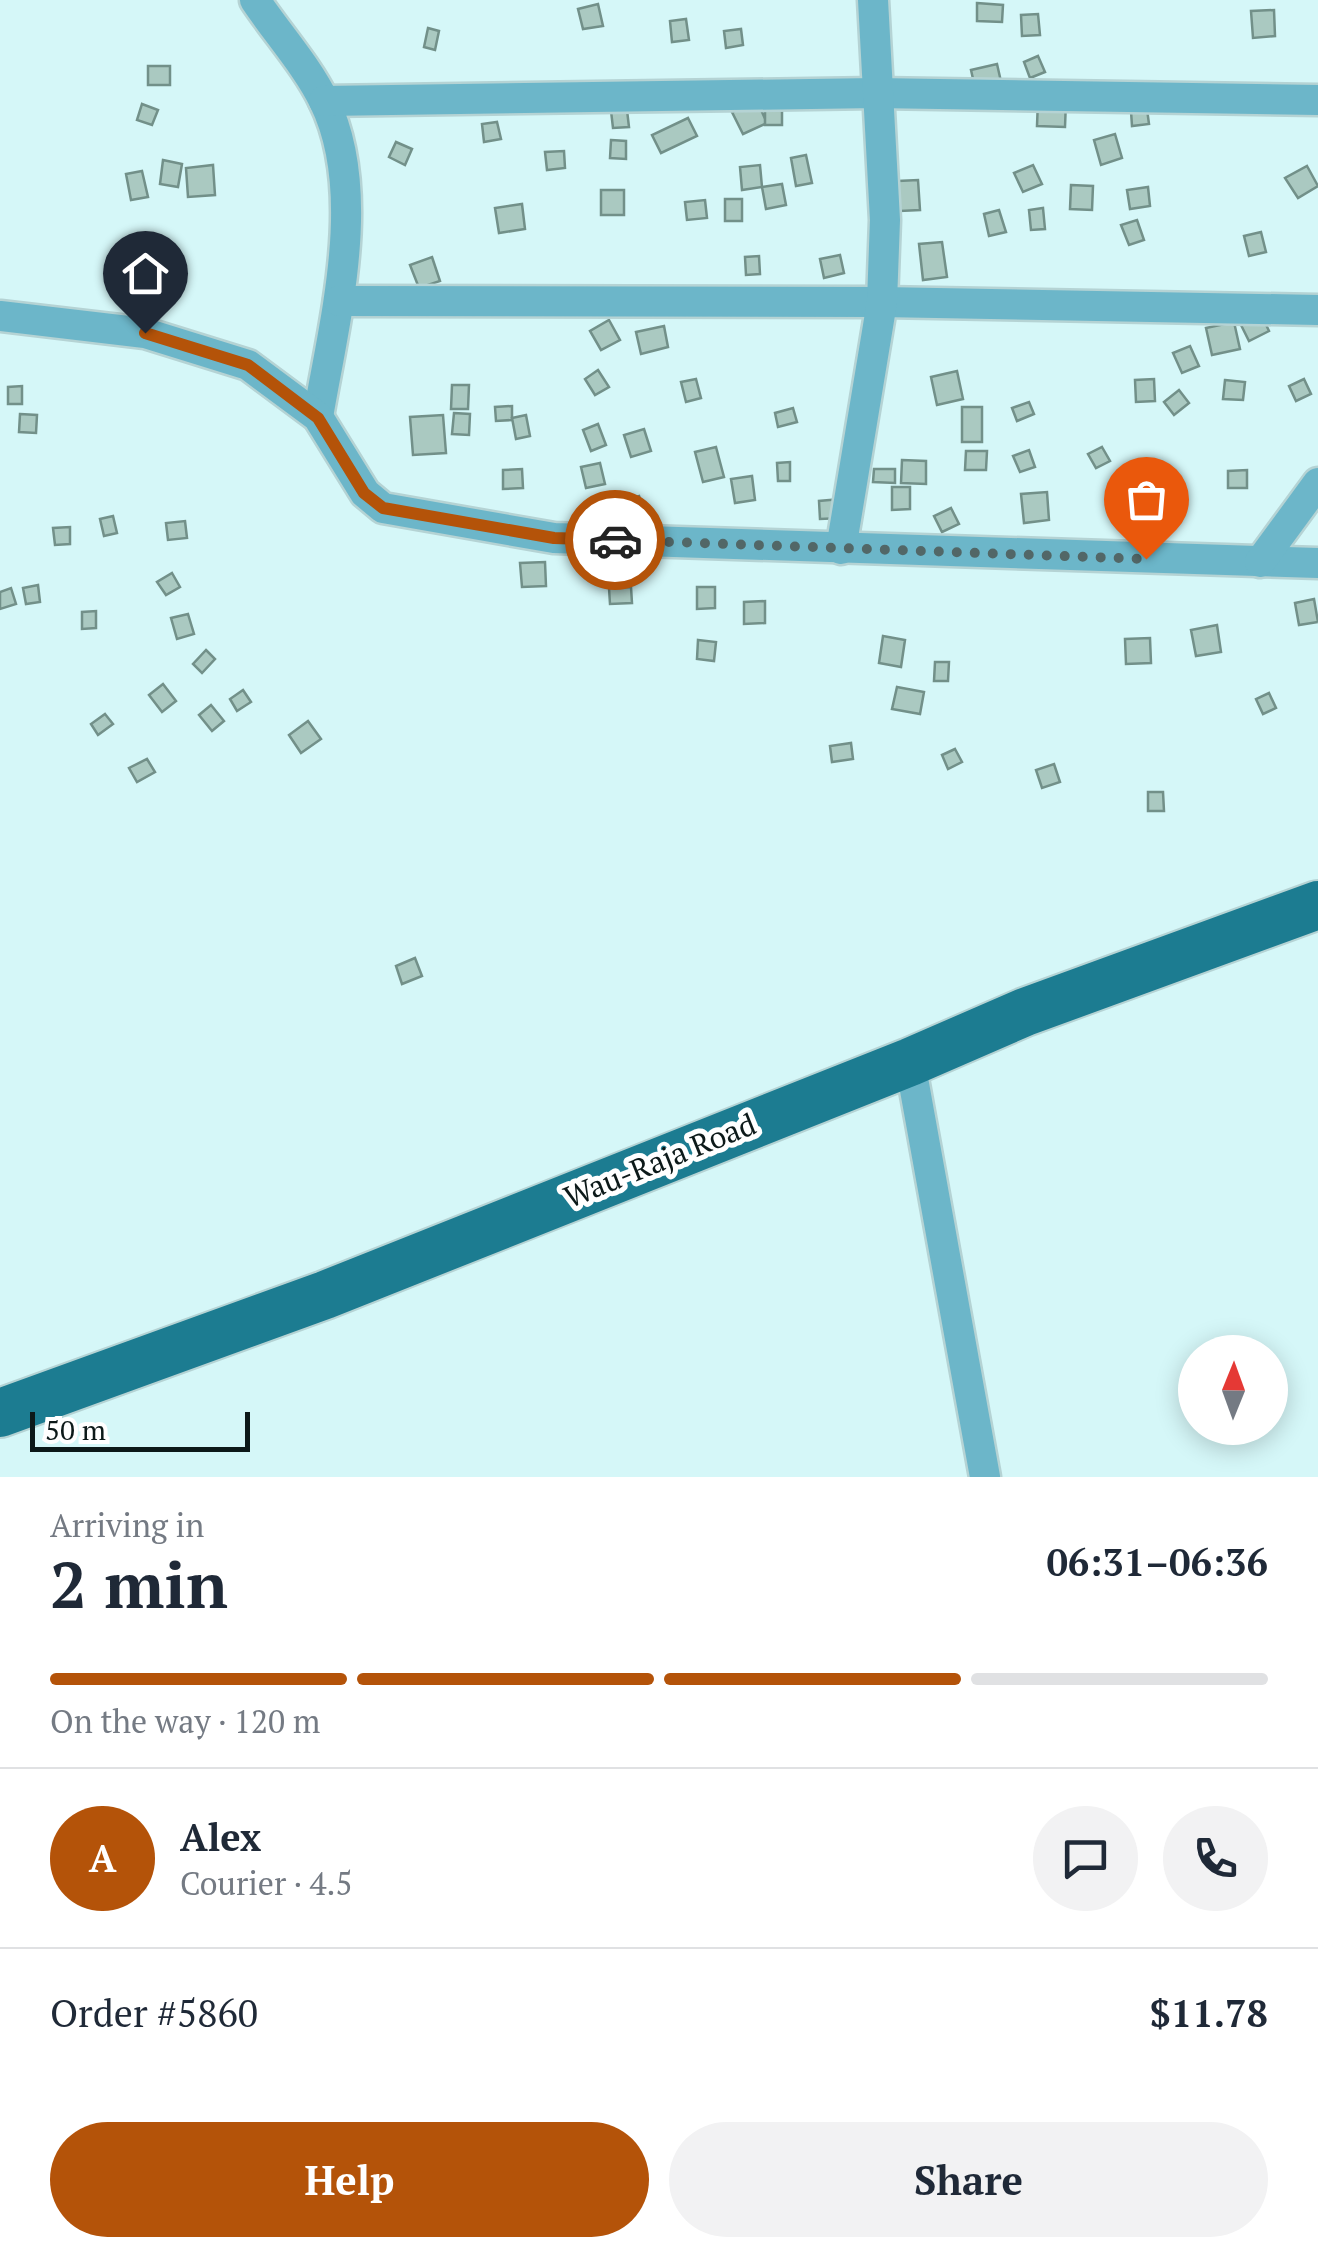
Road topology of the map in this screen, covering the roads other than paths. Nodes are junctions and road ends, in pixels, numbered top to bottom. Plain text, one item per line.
1 (255, 0) edge
2 (873, 0) edge
3 (876, 94) junction
4 (1318, 100) edge
5 (324, 102) junction
6 (339, 302) junction
7 (882, 302) junction
8 (1318, 310) edge
9 (0, 316) edge
10 (318, 418) junction
11 (1318, 483) edge
12 (841, 550) junction
13 (1260, 562) junction
14 (1318, 563) edge
15 (1318, 905) edge
16 (910, 1062) junction
17 (0, 1413) edge
18 (985, 1477) edge

1 - 5 street
2 - 3 street
3 - 4 street
3 - 5 street
3 - 7 street
5 - 6 street
6 - 7 street
6 - 10 street
7 - 8 street
7 - 12 street
9 - 10 street
10 - 12 street
11 - 13 street
12 - 13 street
13 - 14 street
15 - 16 main road, Wau-Raja Road
16 - 17 main road, Wau-Raja Road
16 - 18 street

